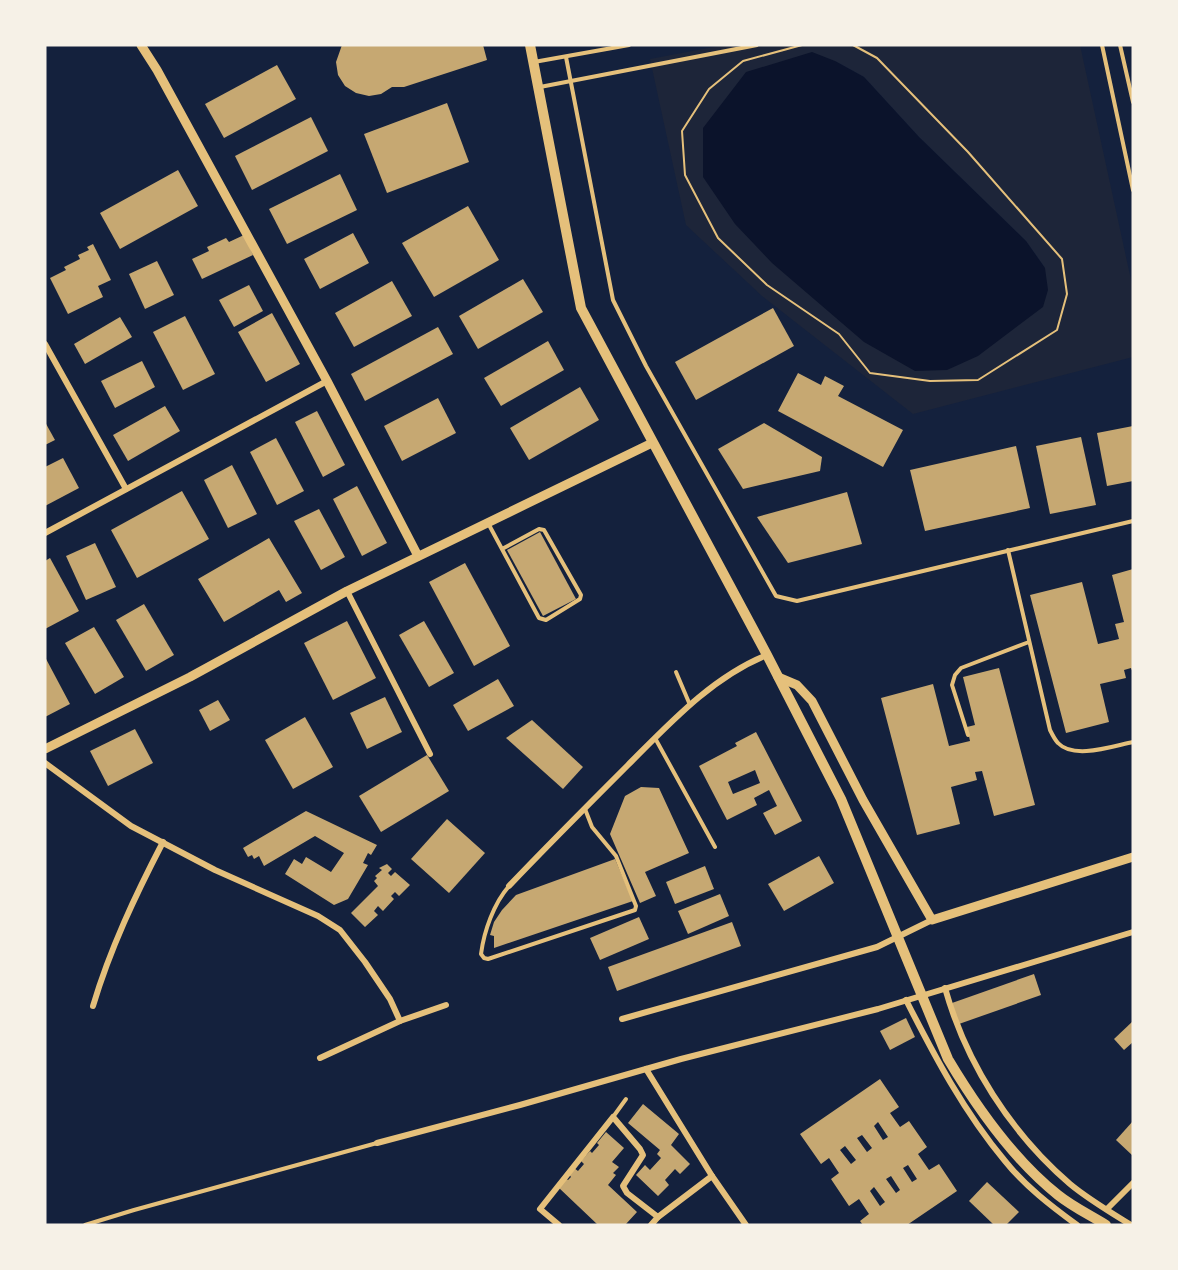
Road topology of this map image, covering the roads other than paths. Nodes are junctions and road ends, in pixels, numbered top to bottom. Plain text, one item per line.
1 (141, 45) edge
2 (530, 45) edge
3 (629, 45) edge
4 (757, 45) edge
5 (1102, 45) edge
6 (1120, 45) edge
7 (566, 57) junction
8 (534, 62) junction
9 (570, 81) junction
10 (540, 87) junction
11 (1133, 102) edge
12 (1133, 190) edge
13 (45, 344) edge
14 (327, 381) junction
15 (652, 443) junction
16 (126, 489) junction
17 (1133, 521) edge
18 (488, 522) junction
19 (45, 533) edge
20 (502, 549) junction
21 (1008, 550) junction
22 (418, 556) junction
23 (347, 591) junction
24 (1029, 642) junction
25 (767, 655) junction
26 (676, 672) dead end
27 (778, 677) junction
28 (691, 705) junction
29 (968, 735) dead end
30 (655, 738) junction
31 (1133, 742) edge
32 (45, 749) edge
33 (430, 754) dead end
34 (45, 763) edge
35 (584, 808) junction
36 (163, 842) junction
37 (715, 847) dead end
38 (1133, 857) edge
39 (509, 885) joint
40 (932, 920) junction
41 (1133, 932) edge
42 (945, 988) junction
43 (906, 1000) junction
44 (446, 1005) dead end
45 (93, 1006) dead end
46 (622, 1018) dead end
47 (400, 1021) junction
48 (320, 1058) dead end
49 (646, 1069) junction
50 (626, 1099) dead end
51 (613, 1117) junction
52 (377, 1143) joint
53 (712, 1176) junction
54 (1133, 1183) edge
55 (1107, 1209) junction
56 (658, 1217) junction
57 (85, 1225) edge
58 (559, 1225) edge
59 (651, 1225) edge
60 (746, 1225) edge
61 (1077, 1225) edge
62 (1106, 1225) edge
63 (1131, 1225) edge

1 - 14 street
2 - 8 main road
3 - 7 lane
4 - 9 lane
5 - 12 lane
6 - 11 lane
7 - 8 lane
7 - 9 lane
8 - 10 main road
9 - 10 lane
9 - 21 lane
10 - 15 main road
13 - 16 street
14 - 16 street
14 - 22 street
15 - 18 street
15 - 25 main road
16 - 19 street
17 - 21 lane
18 - 20 lane
18 - 22 street
20 - 20 lane
21 - 24 lane
22 - 23 street
23 - 32 street
23 - 33 street
24 - 29 lane
24 - 31 lane
25 - 27 main road
25 - 28 street
26 - 28 lane
27 - 40 street
27 - 62 main road
28 - 30 street
30 - 35 street
30 - 37 lane
34 - 36 street
35 - 39 street
35 - 39 lane
36 - 45 street
36 - 47 street
38 - 40 street
40 - 46 street
41 - 42 street
42 - 43 street
42 - 55 street
43 - 49 street
43 - 61 street
44 - 47 street
47 - 48 street
49 - 52 street
49 - 53 street
50 - 51 lane
51 - 56 street
51 - 58 street
52 - 57 lane
53 - 56 street
53 - 60 street
54 - 55 street
55 - 63 street
56 - 59 street

